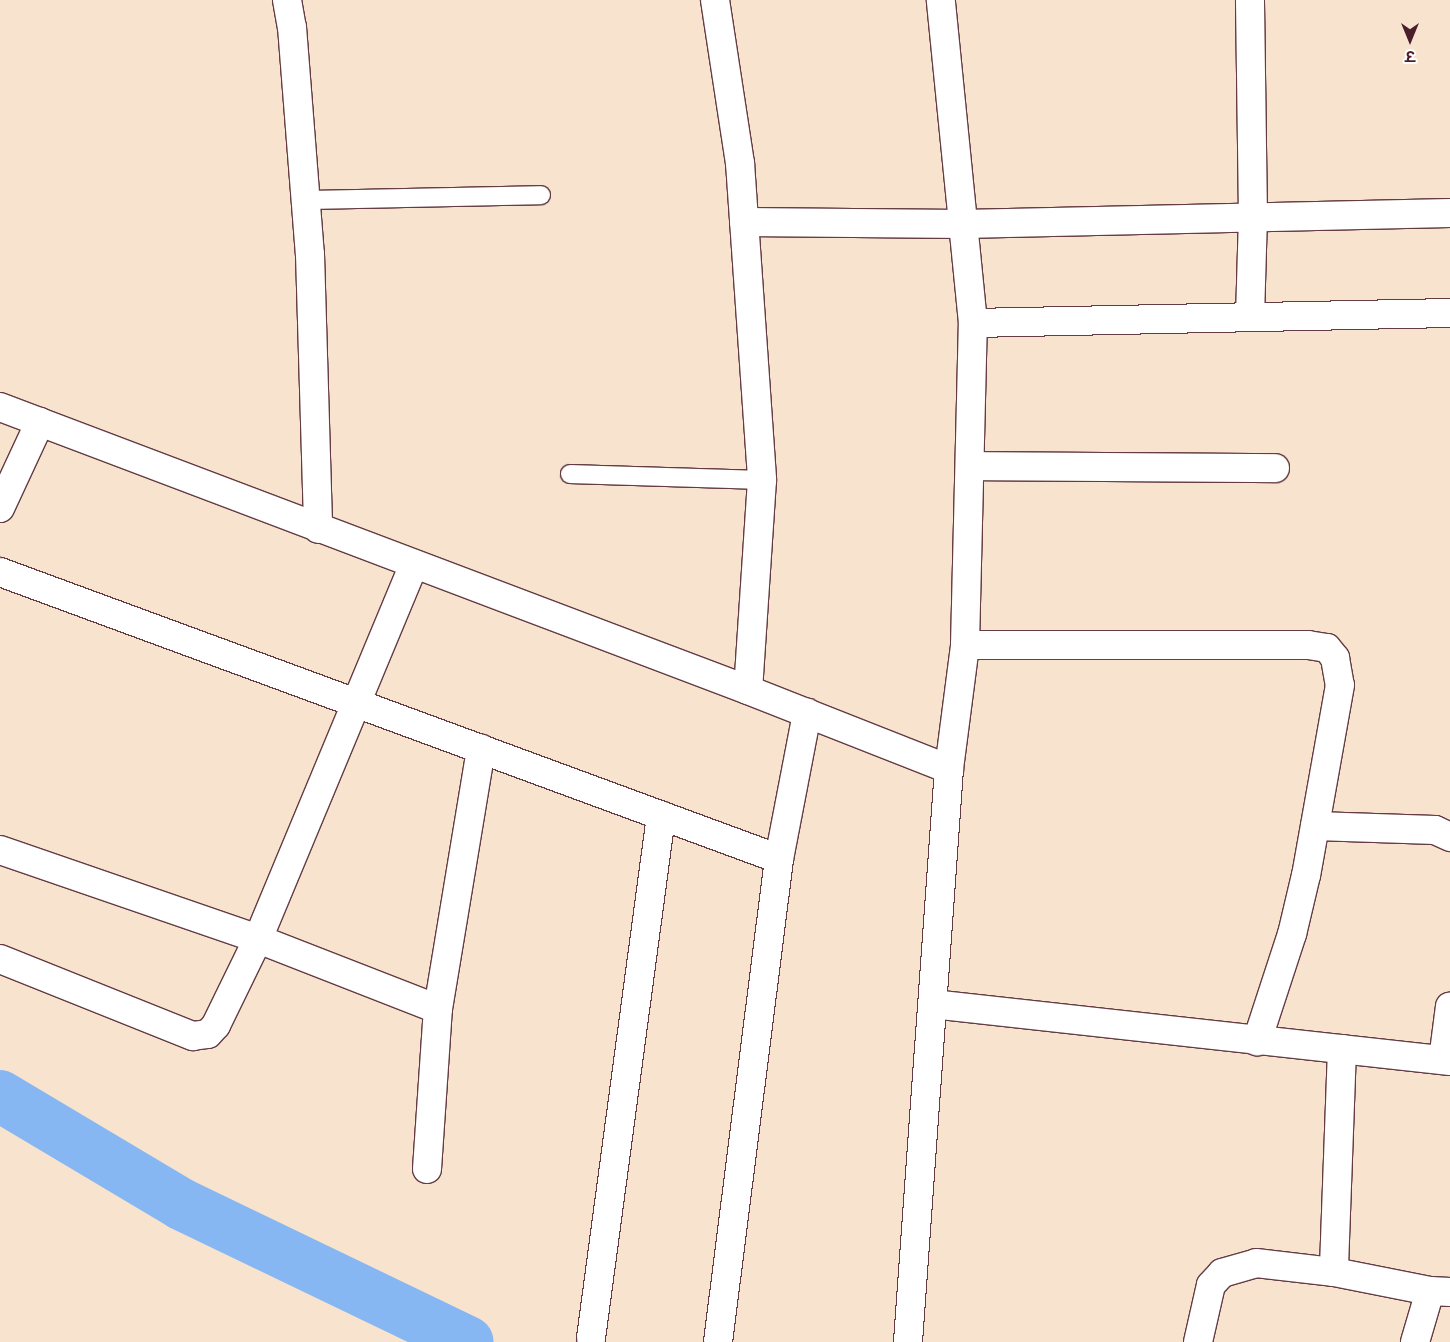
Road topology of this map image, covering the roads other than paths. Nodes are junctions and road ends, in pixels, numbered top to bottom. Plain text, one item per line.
1 (286, 0) edge
2 (715, 0) edge
3 (941, 0) edge
4 (1250, 0) edge
5 (541, 194) dead end
6 (306, 200) junction
7 (1450, 213) edge
8 (1253, 217) junction
9 (744, 222) junction
10 (963, 224) junction
11 (1450, 313) edge
12 (1250, 317) junction
13 (973, 323) junction
14 (0, 407) edge
15 (40, 422) junction
16 (970, 466) junction
17 (1276, 468) dead end
18 (570, 474) dead end
19 (762, 480) junction
20 (0, 508) edge
21 (318, 528) junction
22 (414, 565) junction
23 (0, 572) edge
24 (966, 645) junction
25 (748, 690) junction
26 (359, 704) junction
27 (807, 713) junction
28 (482, 750) junction
29 (949, 769) junction
30 (661, 816) junction
31 (1315, 826) junction
32 (1450, 837) edge
33 (0, 850) edge
34 (779, 859) junction
35 (258, 939) junction
36 (0, 959) edge
37 (932, 1004) junction
38 (1450, 1006) edge
39 (438, 1008) junction
40 (1257, 1041) junction
41 (1342, 1049) junction
42 (1447, 1060) edge
43 (427, 1169) dead end
44 (1334, 1272) junction
45 (1440, 1292) edge
46 (591, 1338) dead end
47 (915, 1341) edge
48 (718, 1342) edge
49 (1198, 1342) edge
50 (1416, 1342) edge

1 - 6 street
2 - 9 street
3 - 10 street
4 - 8 street
5 - 6 lane
6 - 21 street
7 - 8 street
8 - 10 street
8 - 12 street
9 - 10 street
9 - 19 street
10 - 13 street
11 - 12 street
12 - 13 street
13 - 16 street
14 - 15 street
15 - 20 street
15 - 21 street
16 - 17 street
16 - 24 street
18 - 19 lane
19 - 25 street
21 - 22 street
22 - 25 street
22 - 26 street
23 - 26 street
24 - 29 street
24 - 31 street
25 - 27 street
26 - 28 street
26 - 35 street
27 - 29 street
27 - 34 street
28 - 30 street
28 - 39 street
29 - 37 street
30 - 34 street
30 - 46 street
31 - 32 street
31 - 40 street
33 - 35 street
34 - 48 street
35 - 36 street
35 - 39 street
37 - 40 street
37 - 47 street
38 - 42 street
39 - 43 street
40 - 41 street
41 - 42 street
41 - 44 street
44 - 45 street
44 - 49 street
45 - 50 street

